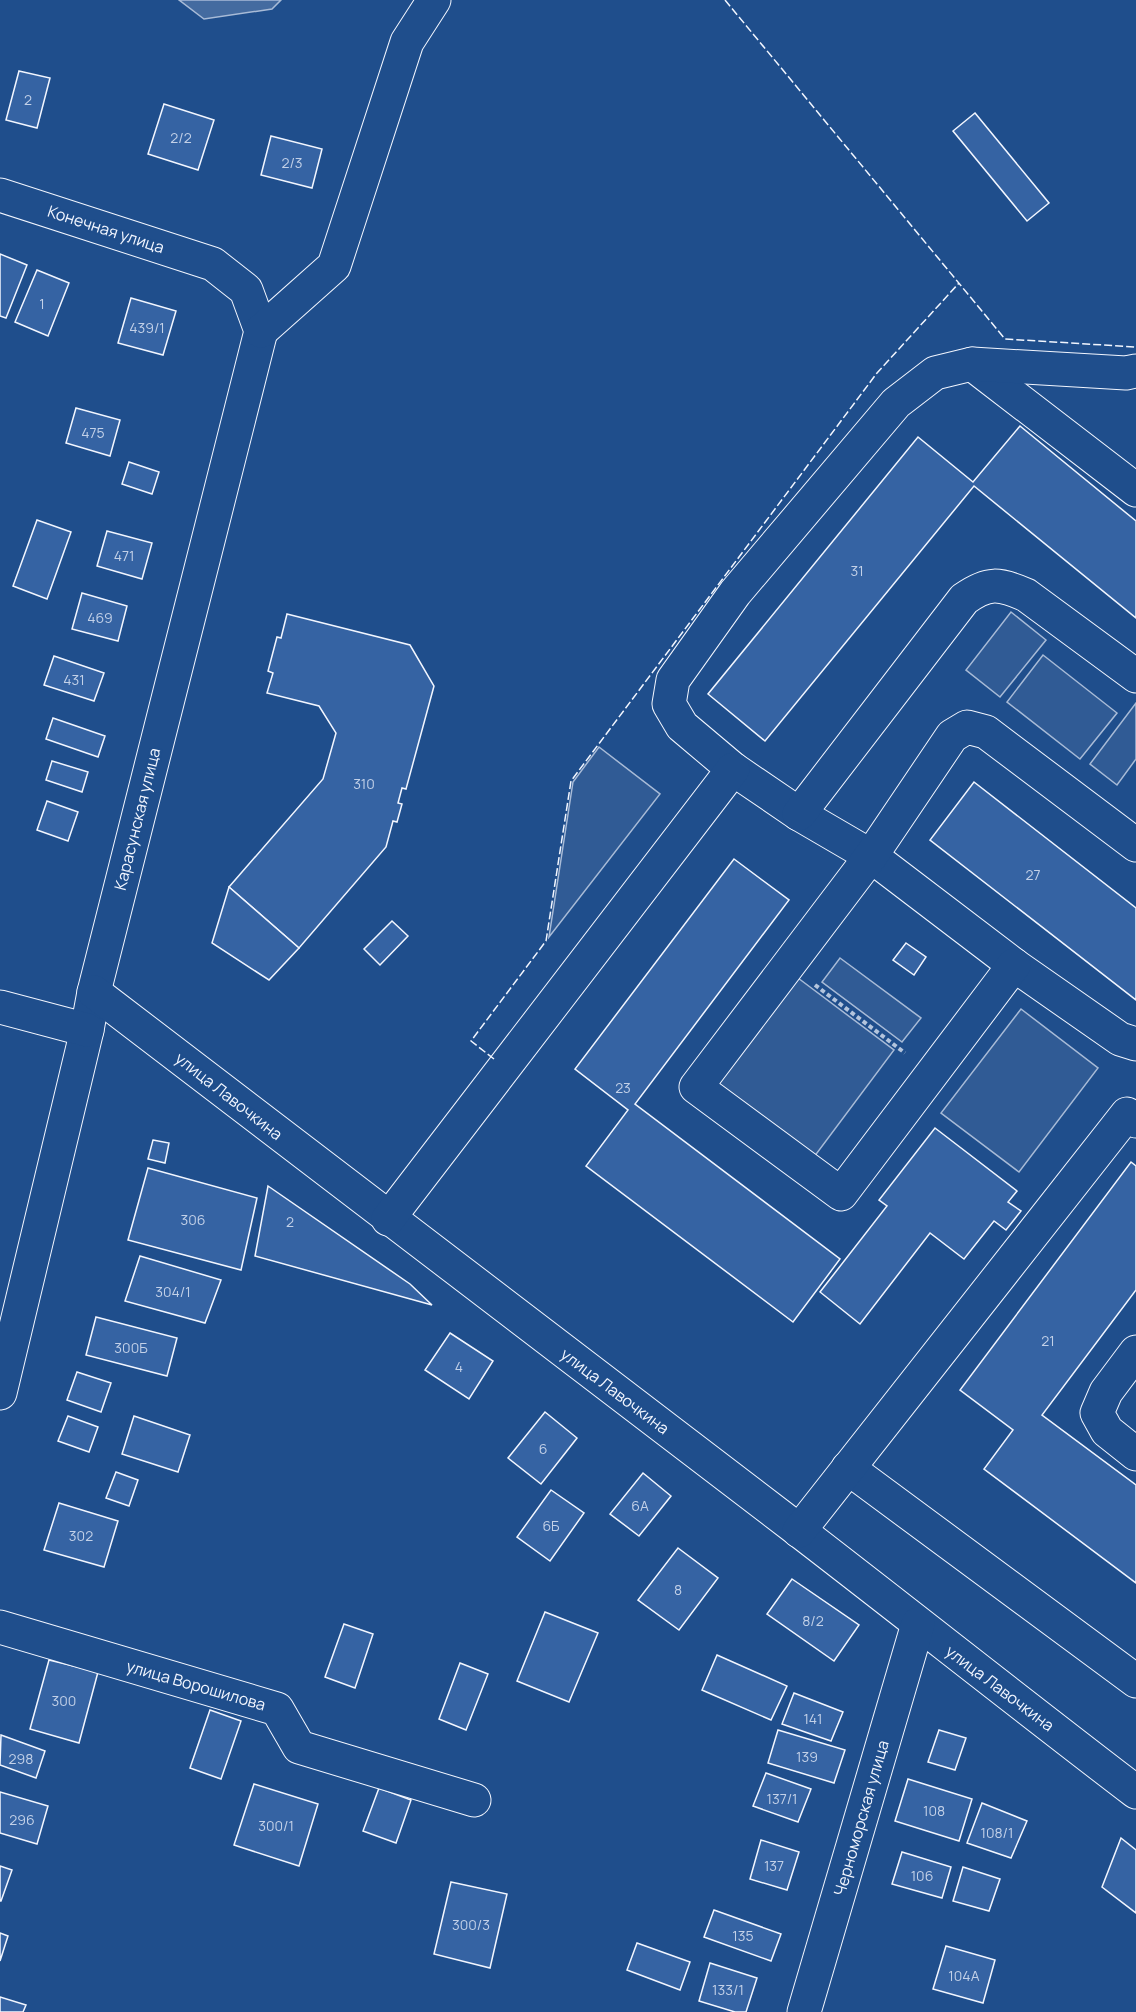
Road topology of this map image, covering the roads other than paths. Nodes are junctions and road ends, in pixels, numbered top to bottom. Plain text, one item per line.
1 (434, 0) edge
2 (0, 195) edge
3 (261, 331) junction
4 (972, 364) junction
5 (1136, 371) edge
6 (1136, 490) edge
7 (1136, 676) edge
8 (733, 769) junction
9 (799, 814) junction
10 (1133, 836) edge
11 (871, 856) junction
12 (1014, 965) junction
13 (94, 992) junction
14 (0, 1007) edge
15 (87, 1030) junction
16 (1136, 1044) edge
17 (1133, 1113) edge
18 (388, 1219) junction
19 (1136, 1352) edge
20 (0, 1393) edge
21 (1136, 1454) edge
22 (848, 1468) junction
23 (799, 1531) junction
24 (918, 1624) junction
25 (0, 1627) edge
26 (1136, 1681) edge
27 (1133, 1783) edge
28 (474, 1800) dead end
29 (804, 2012) edge

1 - 3 street
2 - 3 street, Конечная улица
3 - 13 street, Карасунская улица
4 - 5 street
4 - 6 street
4 - 8 street
7 - 9 street
8 - 9 street
8 - 18 street
9 - 11 street
10 - 11 street
11 - 12 street
11 - 12 street
12 - 16 street
13 - 15 street, Карасунская улица
13 - 18 street, улица Лавочкина
14 - 15 street
15 - 20 street, Карасунская улица
17 - 22 street
18 - 23 street, улица Лавочкина
19 - 21 street
22 - 23 street
22 - 26 street
23 - 24 street, улица Лавочкина
24 - 27 street, улица Лавочкина
24 - 29 street, Черноморская улица
25 - 28 street, улица Ворошилова

